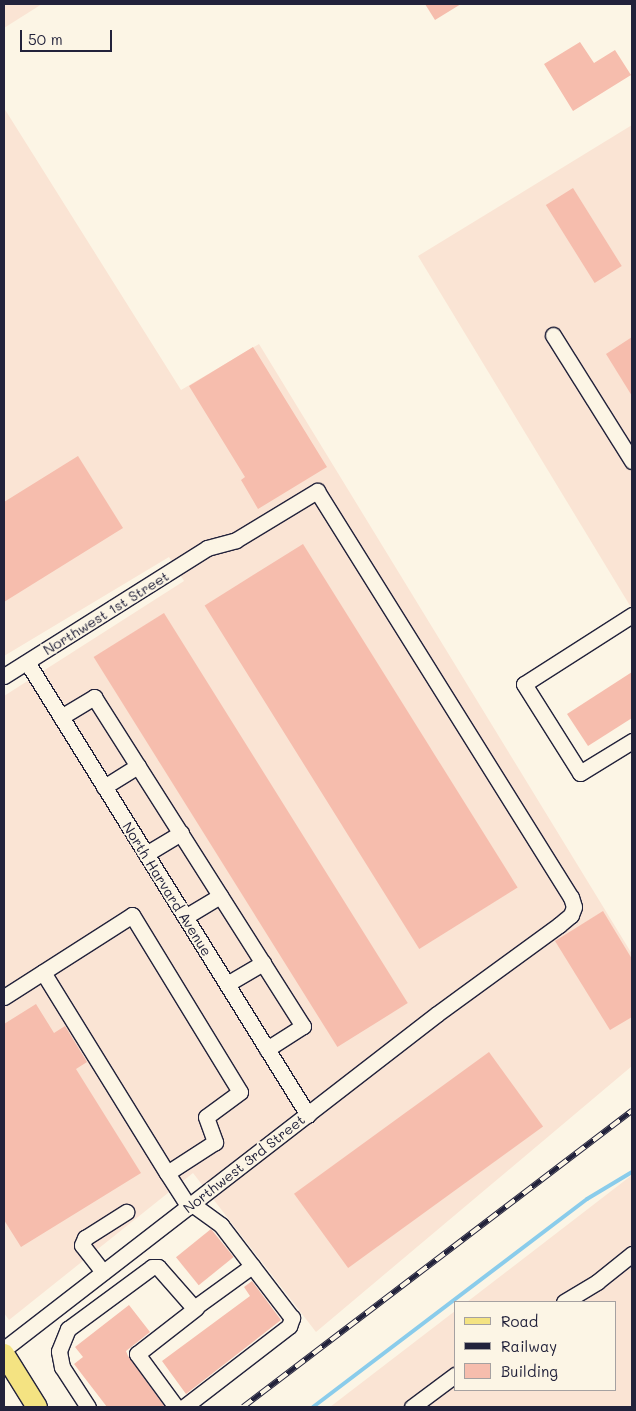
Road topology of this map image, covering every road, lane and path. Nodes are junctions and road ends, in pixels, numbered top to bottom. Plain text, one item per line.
1 (553, 335) dead end
2 (632, 461) edge
3 (632, 615) edge
4 (27, 662) junction
5 (4, 676) edge
6 (61, 717) junction
7 (632, 741) edge
8 (138, 766) junction
9 (104, 787) junction
10 (181, 833) junction
11 (146, 854) junction
12 (220, 896) junction
13 (185, 917) junction
14 (263, 963) junction
15 (43, 972) junction
16 (484, 978) joint
17 (227, 984) junction
18 (4, 997) edge
19 (266, 1049) junction
20 (308, 1115) junction
21 (167, 1173) junction
22 (191, 1205) junction
23 (126, 1212) dead end
24 (632, 1254) edge
25 (252, 1266) junction
26 (103, 1272) junction
27 (566, 1301) edge
28 (196, 1308) junction
29 (4, 1349) edge
30 (4, 1354) edge
31 (454, 1376) edge
32 (35, 1406) edge
33 (88, 1407) edge
34 (176, 1407) edge
35 (184, 1407) edge
36 (412, 1407) edge

1 - 2 street
3 - 7 street
4 - 5 street, Northwest 1st Street
4 - 6 street, North Harvard Avenue
4 - 16 street, Northwest 1st Street
6 - 8 street
6 - 9 street, North Harvard Avenue
8 - 9 street
8 - 10 street
9 - 11 street, North Harvard Avenue
10 - 11 street
10 - 12 street
11 - 13 street, North Harvard Avenue
12 - 13 street
12 - 14 street
13 - 17 street, North Harvard Avenue
14 - 17 street
14 - 19 street
15 - 18 street
15 - 21 street
15 - 21 street
16 - 20 street, Northwest 3rd Street
17 - 19 street, North Harvard Avenue
19 - 20 street, North Harvard Avenue
20 - 22 street, Northwest 3rd Street
21 - 22 street
22 - 25 street
22 - 26 street, Northwest 3rd Street
23 - 26 street
24 - 27 street
25 - 28 street
25 - 35 street
26 - 29 street, Northwest 3rd Street
28 - 33 street
28 - 34 street
30 - 32 main road
31 - 36 street

